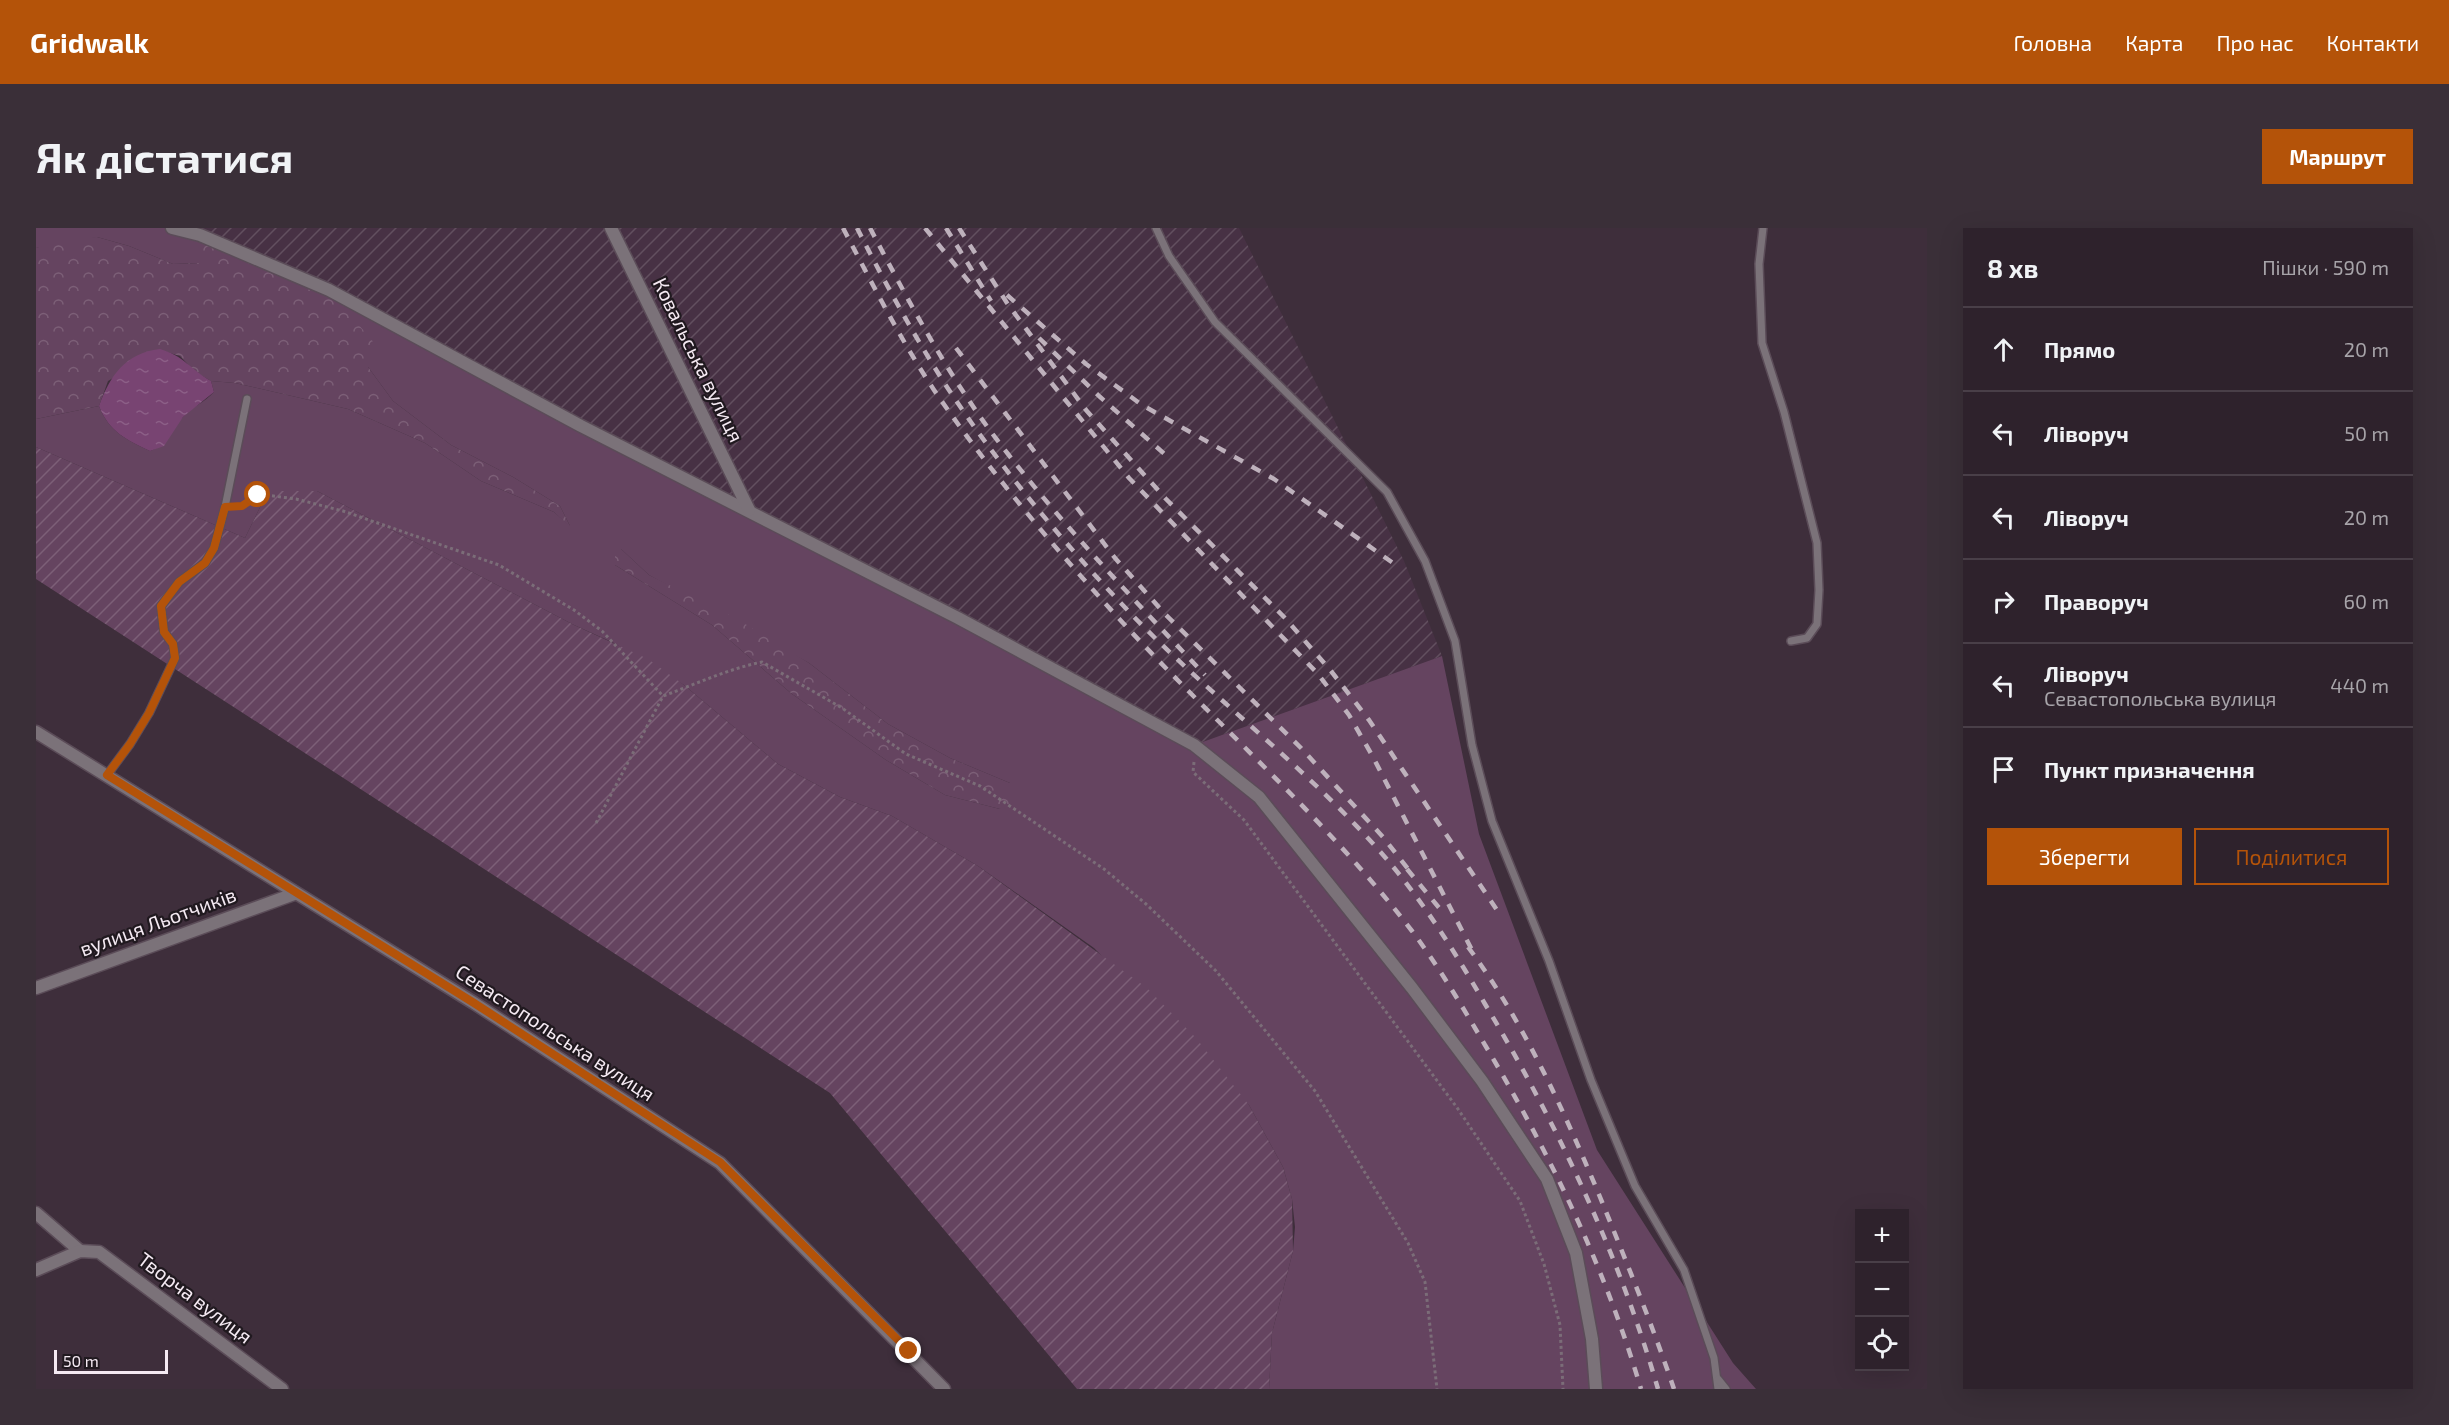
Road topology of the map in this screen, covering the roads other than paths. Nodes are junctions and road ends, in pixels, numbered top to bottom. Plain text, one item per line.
1 (172, 228) edge
2 (611, 228) edge
3 (1156, 228) edge
4 (1763, 228) edge
5 (247, 399) dead end
6 (749, 510) junction
7 (1791, 641) dead end
8 (36, 732) edge
9 (107, 775) junction
10 (294, 894) junction
11 (36, 988) edge
12 (36, 1213) edge
13 (80, 1251) junction
14 (36, 1270) edge
15 (1718, 1379) junction
16 (282, 1389) edge
17 (944, 1389) edge
18 (1596, 1389) edge
19 (1718, 1389) edge
20 (1726, 1389) edge

1 - 6 street
2 - 6 street, Ковальська вулиця
3 - 15 lane
4 - 7 lane
5 - 9 lane
6 - 18 street
8 - 9 street, Севастопольська вулиця
9 - 10 street, Севастопольська вулиця
10 - 11 street, вулиця Льотчиків
10 - 17 street, Севастопольська вулиця
12 - 13 street, Творча вулиця
13 - 14 street
13 - 16 street, Творча вулиця
15 - 19 lane
15 - 20 lane

